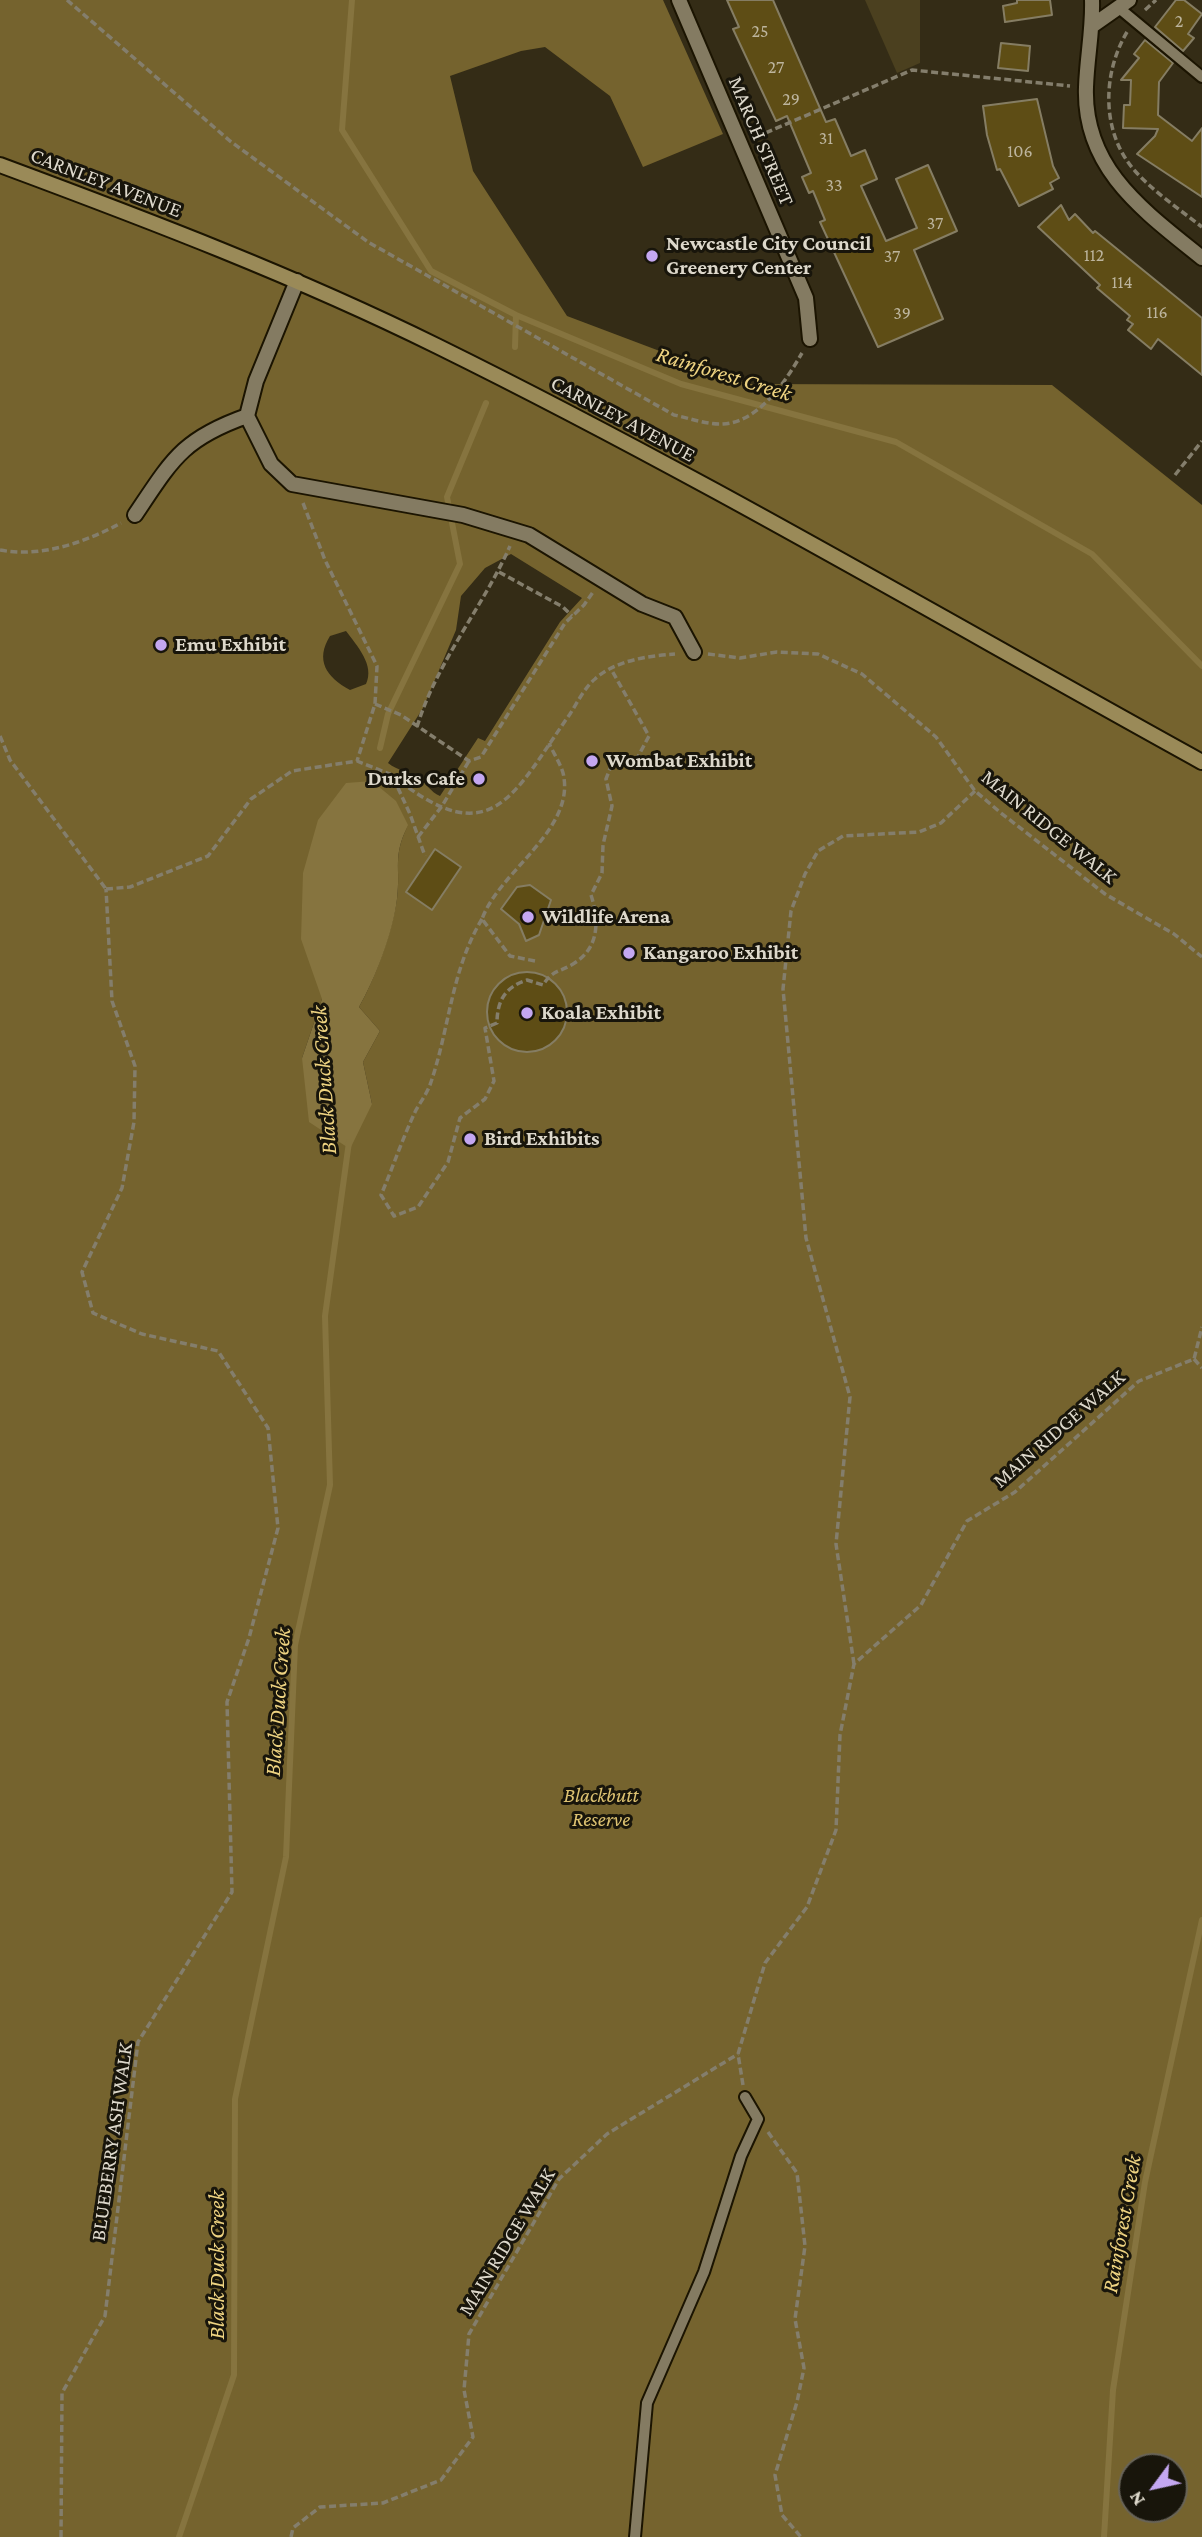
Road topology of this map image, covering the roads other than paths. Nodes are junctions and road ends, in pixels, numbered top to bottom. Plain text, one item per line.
1 (679, 0) edge
2 (1092, 0) edge
3 (1124, 4) edge
4 (1093, 26) junction
5 (1202, 77) edge
6 (0, 165) edge
7 (1202, 258) edge
8 (297, 281) junction
9 (810, 339) road end
10 (247, 416) junction
11 (135, 515) road end
12 (694, 652) road end
13 (1202, 762) edge
14 (745, 2097) road end
15 (635, 2537) edge

1 - 9 street, MARCH STREET
2 - 4 street
3 - 4 street
3 - 5 lane
4 - 7 street
6 - 8 main road, CARNLEY AVENUE
8 - 10 street
8 - 13 main road, CARNLEY AVENUE
10 - 11 street
10 - 12 street
14 - 15 lane

